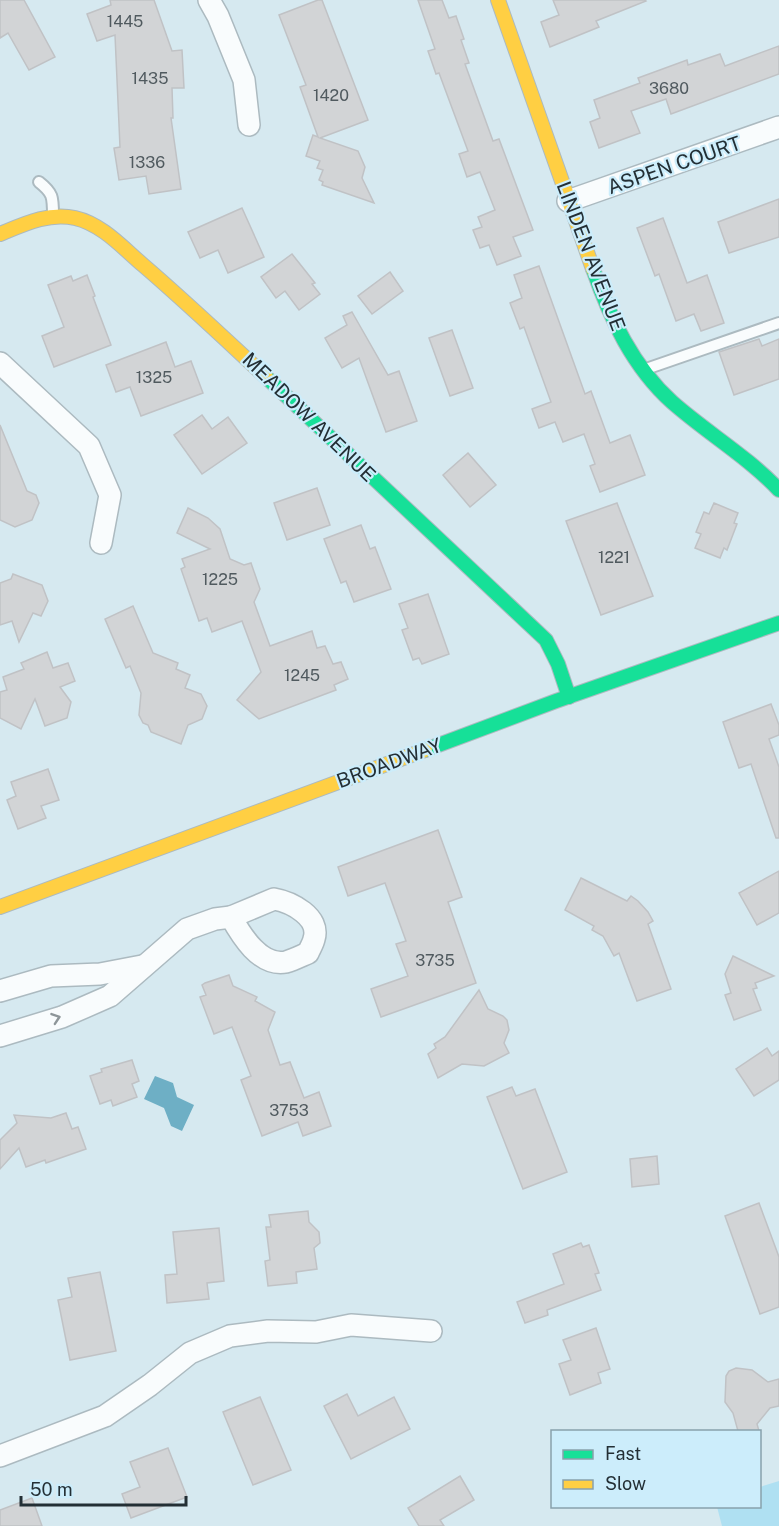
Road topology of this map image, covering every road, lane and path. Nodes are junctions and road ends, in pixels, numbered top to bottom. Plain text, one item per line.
1 (209, 0) edge
2 (498, 0) edge
3 (249, 125) dead end
4 (779, 127) edge
5 (39, 182) dead end
6 (568, 201) junction
7 (53, 216) junction
8 (0, 234) edge
9 (779, 323) edge
10 (0, 363) edge
11 (644, 370) junction
12 (779, 490) edge
13 (101, 543) dead end
14 (779, 623) edge
15 (569, 697) junction
16 (0, 907) edge
17 (231, 917) dead end
18 (142, 966) junction
19 (0, 991) edge
20 (0, 1036) edge
21 (430, 1331) dead end
22 (0, 1456) edge

1 - 3 street
2 - 6 street, LINDEN AVENUE
4 - 6 street, ASPEN COURT
5 - 7 lane
6 - 11 street, LINDEN AVENUE
7 - 8 street, MEADOW AVENUE
7 - 15 street, MEADOW AVENUE
9 - 11 lane
10 - 13 street
11 - 12 street, LINDEN AVENUE
14 - 15 street, BROADWAY
15 - 16 street, BROADWAY
17 - 18 street
18 - 19 street
20 -> 18 street
21 - 22 street

